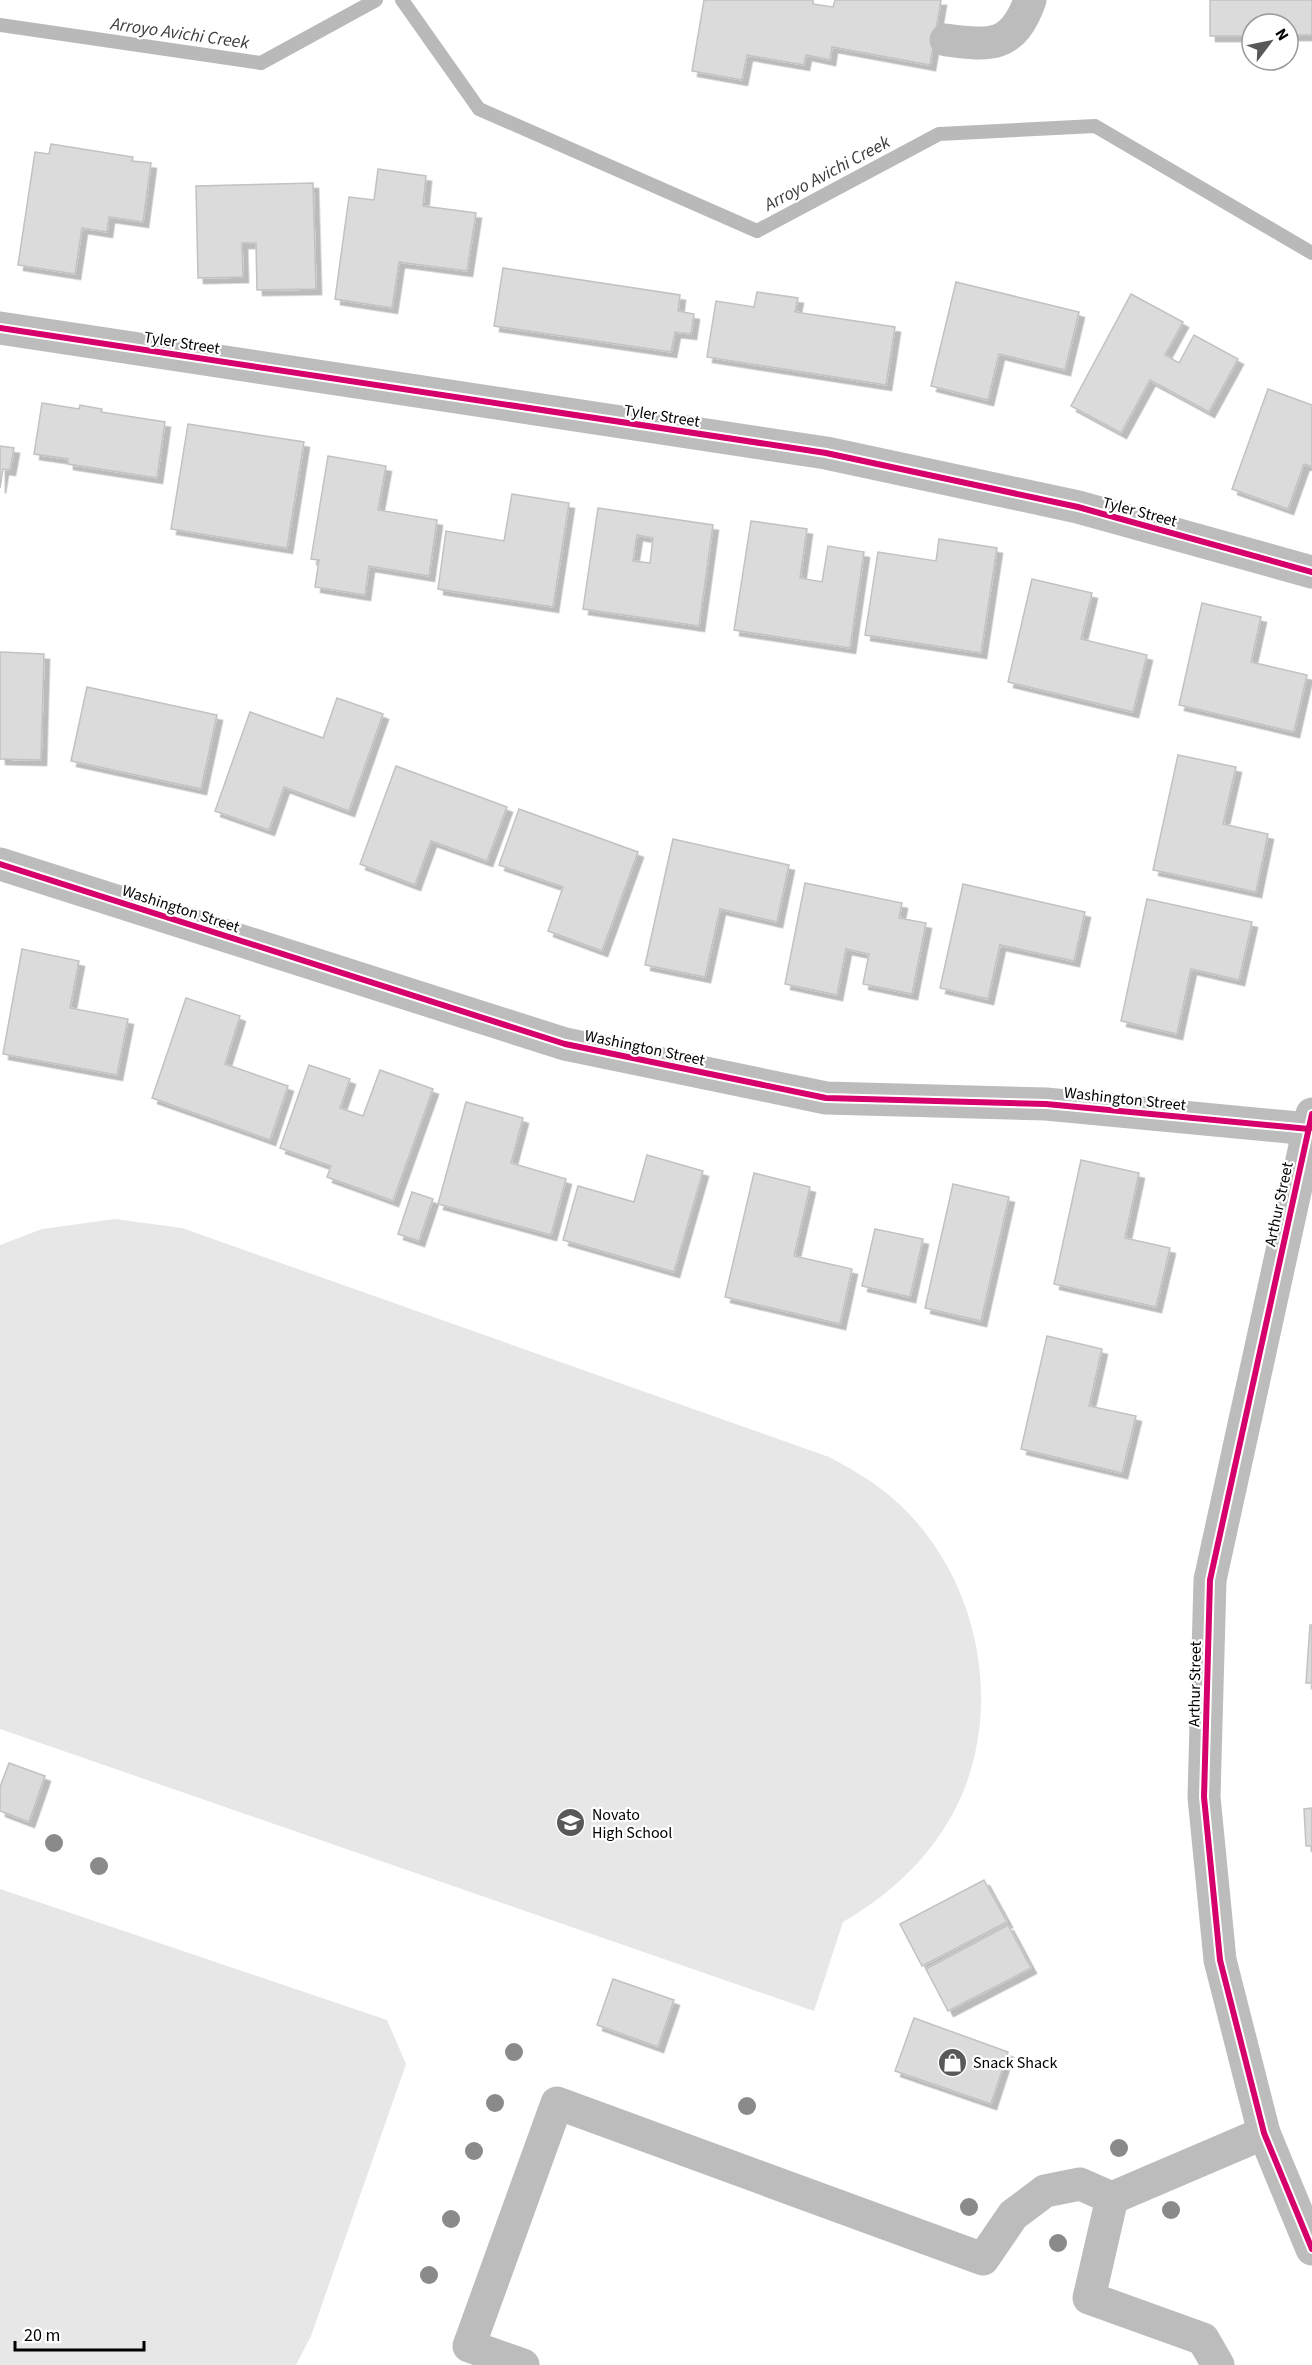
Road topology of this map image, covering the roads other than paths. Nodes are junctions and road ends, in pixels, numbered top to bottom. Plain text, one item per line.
1 (1030, 0) edge
2 (946, 40) dead end
3 (0, 328) edge
4 (1312, 572) edge
5 (0, 864) edge
6 (1310, 1122) edge
7 (1264, 2133) junction
8 (1112, 2198) junction
9 (1312, 2249) edge
10 (523, 2365) edge
11 (1218, 2365) edge

1 - 2 street
3 - 4 street, Tyler Street
5 - 6 street, Washington Street
6 - 7 street, Arthur Street
7 - 8 street
7 - 9 street, Arthur Street
8 - 10 street
8 - 11 street

